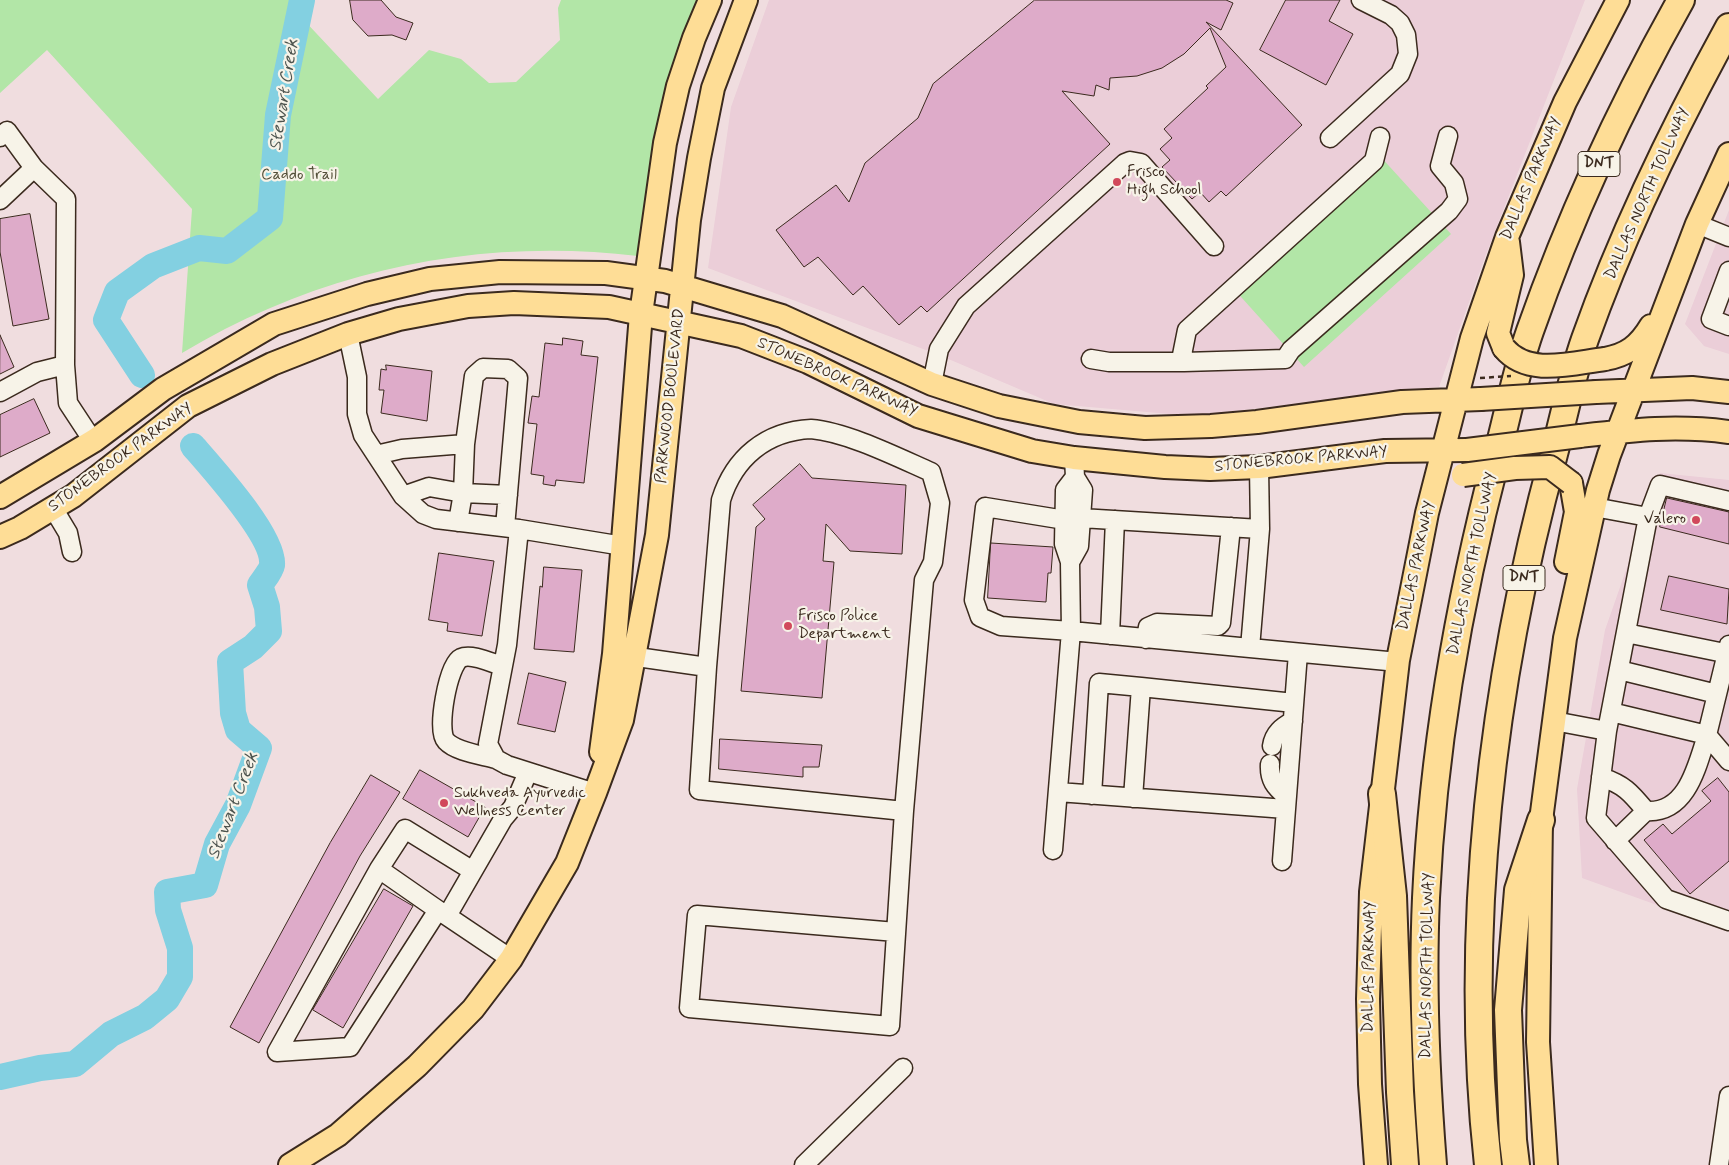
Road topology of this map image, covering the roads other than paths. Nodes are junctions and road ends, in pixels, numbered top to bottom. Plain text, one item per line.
1 (710, 0) edge
2 (746, 0) edge
3 (1361, 0) edge
4 (1618, 0) edge
5 (1681, 0) edge
6 (1729, 27) edge
7 (694, 38) junction
8 (727, 51) junction
9 (1448, 136) dead end
10 (0, 137) edge
11 (1380, 137) dead end
12 (1330, 138) dead end
13 (1729, 154) edge
14 (34, 168) junction
15 (0, 199) edge
16 (1697, 224) junction
17 (1507, 236) junction
18 (1729, 237) edge
19 (1214, 246) dead end
20 (1729, 271) edge
21 (646, 277) junction
22 (683, 286) junction
23 (340, 302) junction
24 (1666, 303) junction
25 (641, 314) junction
26 (679, 322) junction
27 (1729, 326) edge
28 (348, 334) junction
29 (1091, 359) dead end
30 (1184, 362) junction
31 (65, 365) junction
32 (932, 384) junction
33 (1634, 389) junction
34 (0, 392) edge
35 (1729, 392) edge
36 (1456, 400) junction
37 (1079, 422) junction
38 (1617, 431) junction
39 (1729, 432) edge
40 (93, 441) junction
41 (465, 444) junction
42 (1443, 450) junction
43 (376, 455) junction
44 (1259, 467) junction
45 (1074, 468) junction
46 (462, 493) junction
47 (403, 496) junction
48 (508, 496) junction
49 (0, 497) edge
50 (1729, 501) edge
51 (1594, 507) junction
52 (53, 508) junction
53 (1427, 513) junction
54 (1648, 517) junction
55 (1073, 519) junction
56 (1115, 520) junction
57 (458, 522) junction
58 (1231, 527) junction
59 (512, 528) junction
60 (1260, 529) junction
61 (0, 537) edge
62 (623, 546) junction
63 (72, 552) dead end
64 (1071, 631) junction
65 (1626, 633) junction
66 (1110, 635) junction
67 (1565, 638) junction
68 (1146, 639) junction
69 (1250, 648) junction
70 (1728, 651) edge
71 (1298, 653) junction
72 (625, 655) junction
73 (1398, 662) junction
74 (502, 666) junction
75 (707, 667) junction
76 (1619, 670) junction
77 (1141, 687) junction
78 (1717, 694) junction
79 (1294, 703) junction
80 (1611, 712) junction
81 (1293, 721) junction
82 (1554, 721) junction
83 (1607, 731) junction
84 (1707, 735) junction
85 (1272, 746) dead end
86 (496, 759) junction
87 (1729, 761) edge
88 (1270, 764) dead end
89 (528, 772) junction
90 (1601, 778) junction
91 (1058, 792) junction
92 (595, 793) junction
93 (1382, 794) junction
94 (1092, 795) junction
95 (1133, 798) junction
96 (1286, 803) junction
97 (904, 811) junction
98 (1646, 811) junction
99 (1541, 820) junction
100 (1615, 841) junction
101 (1053, 850) dead end
102 (1282, 861) dead end
103 (379, 870) junction
104 (473, 871) junction
105 (442, 913) junction
106 (1729, 921) edge
107 (896, 932) junction
108 (511, 959) junction
109 (903, 1068) dead end
110 (1729, 1096) edge
111 (290, 1165) edge
112 (804, 1165) edge
113 (1376, 1165) edge
114 (1406, 1165) edge
115 (1433, 1165) edge
116 (1488, 1165) edge
117 (1516, 1165) edge
118 (1546, 1165) edge
119 (1718, 1165) edge

1 - 7 main road, PARKWOOD BOULEVARD
2 - 8 main road, PARKWOOD BOULEVARD
3 - 12 street
4 - 17 main road, DALLAS PARKWAY
5 - 115 highway, DALLAS NORTH TOLLWAY / DNT
6 - 116 highway, DALLAS NORTH TOLLWAY / DNT
7 - 8 main road
7 - 21 main road, PARKWOOD BOULEVARD
8 - 22 main road, PARKWOOD BOULEVARD
9 - 30 street
10 - 14 street
11 - 30 street
13 - 16 main road
14 - 15 street
14 - 31 street
16 - 18 street
16 - 24 main road
17 - 24 main road, bridge
17 - 36 main road, DALLAS PARKWAY
19 - 32 street
20 - 27 street
21 - 22 main road, STONEBROOK PARKWAY
21 - 23 main road, STONEBROOK PARKWAY
21 - 25 main road, PARKWOOD BOULEVARD
22 - 26 main road, PARKWOOD BOULEVARD
22 - 32 main road, STONEBROOK PARKWAY
23 - 28 main road
23 - 40 main road, STONEBROOK PARKWAY
24 - 33 main road
25 - 26 main road, STONEBROOK PARKWAY
25 - 28 main road, STONEBROOK PARKWAY
25 - 62 main road, PARKWOOD BOULEVARD
26 - 45 main road, STONEBROOK PARKWAY
26 - 72 main road, PARKWOOD BOULEVARD
28 - 43 street
28 - 52 main road, STONEBROOK PARKWAY
29 - 30 street
31 - 34 street
31 - 40 street
32 - 37 main road, STONEBROOK PARKWAY
33 - 35 main road, STONEBROOK PARKWAY
33 - 36 main road, STONEBROOK PARKWAY, bridge
33 - 38 main road
36 - 37 main road, STONEBROOK PARKWAY
36 - 42 main road, DALLAS PARKWAY
37 - 45 main road
38 - 39 main road, STONEBROOK PARKWAY
38 - 42 main road, STONEBROOK PARKWAY, bridge
38 - 51 main road
40 - 49 main road, STONEBROOK PARKWAY
41 - 43 street
41 - 46 street
41 - 48 street
42 - 44 main road, STONEBROOK PARKWAY
42 - 53 main road, DALLAS PARKWAY
43 - 47 street
44 - 45 main road, STONEBROOK PARKWAY
44 - 60 street
45 - 55 street
46 - 47 street
46 - 48 street
46 - 57 street
47 - 57 street
48 - 59 street
50 - 54 street
51 - 54 street
51 - 67 main road
52 - 61 main road, STONEBROOK PARKWAY
52 - 63 street
53 - 67 main road, bridge
53 - 73 main road, DALLAS PARKWAY
54 - 65 street
55 - 56 street
55 - 64 street
55 - 64 street
56 - 58 street
56 - 66 street
57 - 59 street
58 - 60 street
58 - 68 street
59 - 62 street
59 - 74 street
60 - 69 street
62 - 72 main road, PARKWOOD BOULEVARD
64 - 66 street
64 - 91 street
65 - 70 street
65 - 76 street
66 - 68 street
67 - 82 main road
68 - 69 street
69 - 71 street
70 - 78 street
71 - 73 street
71 - 79 street
72 - 75 street
72 - 92 main road, PARKWOOD BOULEVARD
73 - 93 main road, DALLAS PARKWAY
74 - 86 street
74 - 86 street
75 - 97 street
75 - 97 street
76 - 78 street
76 - 80 street
77 - 79 street
77 - 94 street
77 - 95 street
78 - 84 street
79 - 81 street
80 - 83 street
80 - 84 street
81 - 85 street
81 - 96 street
82 - 83 street
82 - 99 main road
83 - 90 street
84 - 87 street
84 - 98 street
86 - 89 street
88 - 96 street
89 - 92 street
89 - 104 street
90 - 98 street
90 - 100 street
91 - 94 street
91 - 101 street
92 - 108 main road, PARKWOOD BOULEVARD
93 - 113 main road, DALLAS PARKWAY
93 - 114 highway
94 - 95 street
95 - 96 street
96 - 102 street
97 - 107 street
98 - 100 street
99 - 117 highway
99 - 118 main road
100 - 106 street
103 - 104 street
103 - 105 street
103 - 105 street
104 - 105 street
105 - 108 street
107 - 107 street
108 - 111 main road, PARKWOOD BOULEVARD
109 - 112 street
110 - 119 street

